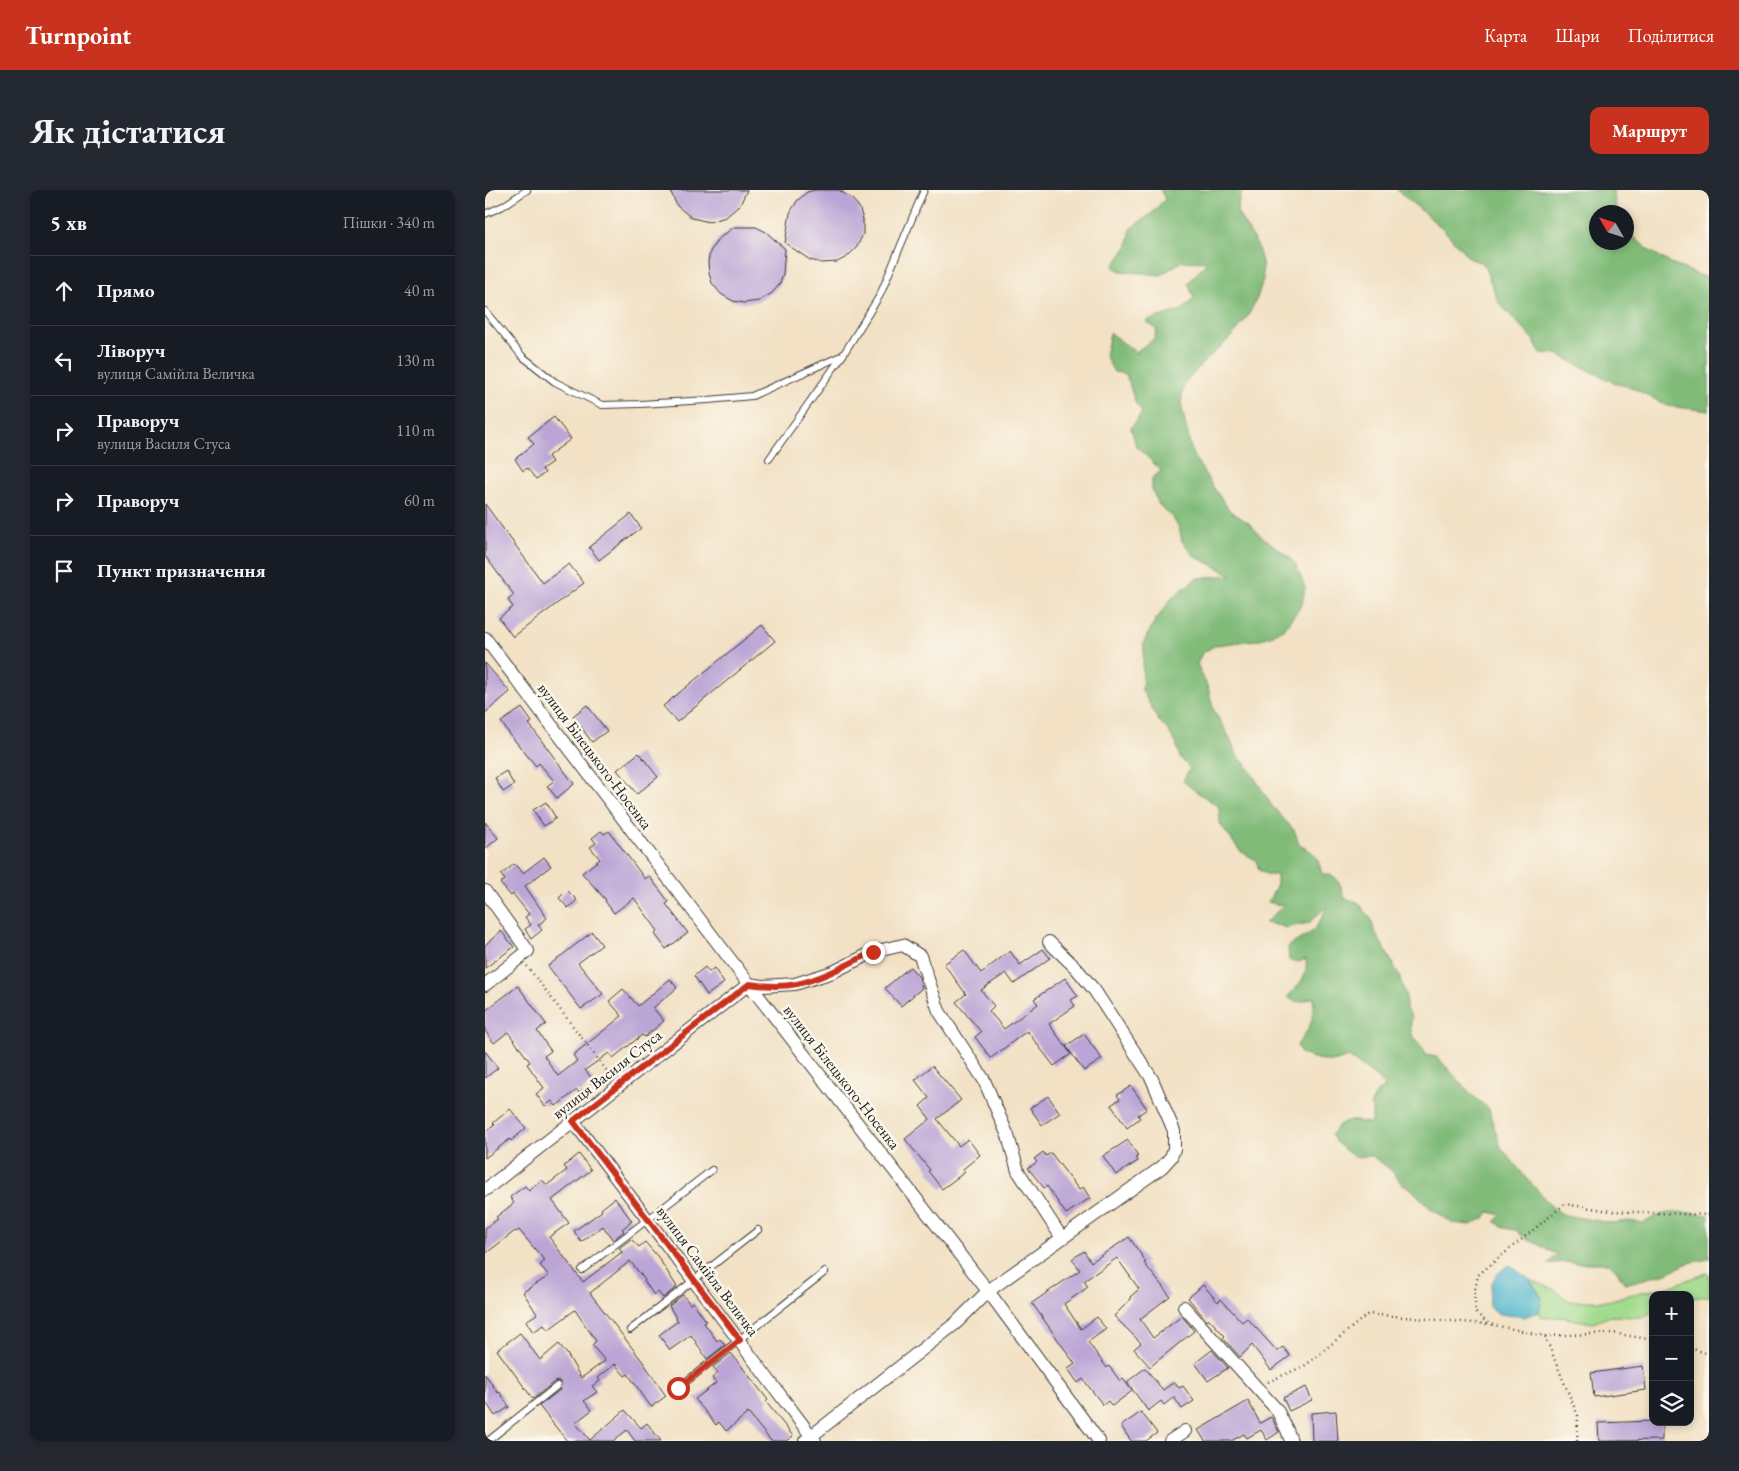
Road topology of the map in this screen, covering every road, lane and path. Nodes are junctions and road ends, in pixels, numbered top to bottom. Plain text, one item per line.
1 (527, 190) edge
2 (924, 190) edge
3 (485, 214) edge
4 (485, 311) edge
5 (843, 355) junction
6 (769, 459) dead end
7 (485, 638) edge
8 (485, 891) edge
9 (1049, 942) dead end
10 (520, 957) junction
11 (749, 984) junction
12 (485, 985) edge
13 (619, 1086) junction
14 (573, 1121) junction
15 (712, 1170) dead end
16 (485, 1190) edge
17 (1709, 1215) edge
18 (648, 1219) junction
19 (758, 1230) dead end
20 (1062, 1238) junction
21 (582, 1270) dead end
22 (825, 1272) dead end
23 (694, 1280) junction
24 (988, 1291) junction
25 (1184, 1307) dead end
26 (1489, 1324) junction
27 (630, 1330) dead end
28 (1545, 1336) junction
29 (1649, 1339) edge
30 (740, 1340) junction
31 (1694, 1349) edge
32 (1709, 1354) edge
33 (557, 1386) dead end
34 (1257, 1387) junction
35 (678, 1388) dead end
36 (1185, 1431) dead end
37 (811, 1439) edge
38 (488, 1441) edge
39 (1099, 1441) edge
40 (1170, 1441) edge
41 (1291, 1441) edge
42 (1577, 1441) edge

1 - 3 lane
2 - 5 lane
4 - 5 lane
5 - 6 lane
7 - 11 street, вулиця Білецького-Носенка
8 - 10 street
9 - 20 street
10 - 12 street
10 - 13 path
11 - 13 street, вулиця Василя Стуса
11 - 20 street
11 - 24 street, вулиця Білецького-Носенка
13 - 14 street, вулиця Василя Стуса
14 - 16 street, вулиця Василя Стуса
14 - 18 street, вулиця Самійла Величка
15 - 18 lane
17 - 26 path
18 - 21 lane
18 - 23 street, вулиця Самійла Величка
19 - 23 lane
20 - 24 street
22 - 30 lane
23 - 27 lane
23 - 30 street, вулиця Самійла Величка
24 - 37 street
24 - 39 street, вулиця Білецького-Носенка
25 - 34 street
26 - 28 path
26 - 34 path
28 - 29 path
28 - 42 path
30 - 35 lane
30 - 37 street, вулиця Самійла Величка
31 - 32 path
33 - 38 lane
34 - 41 street
36 - 40 street

